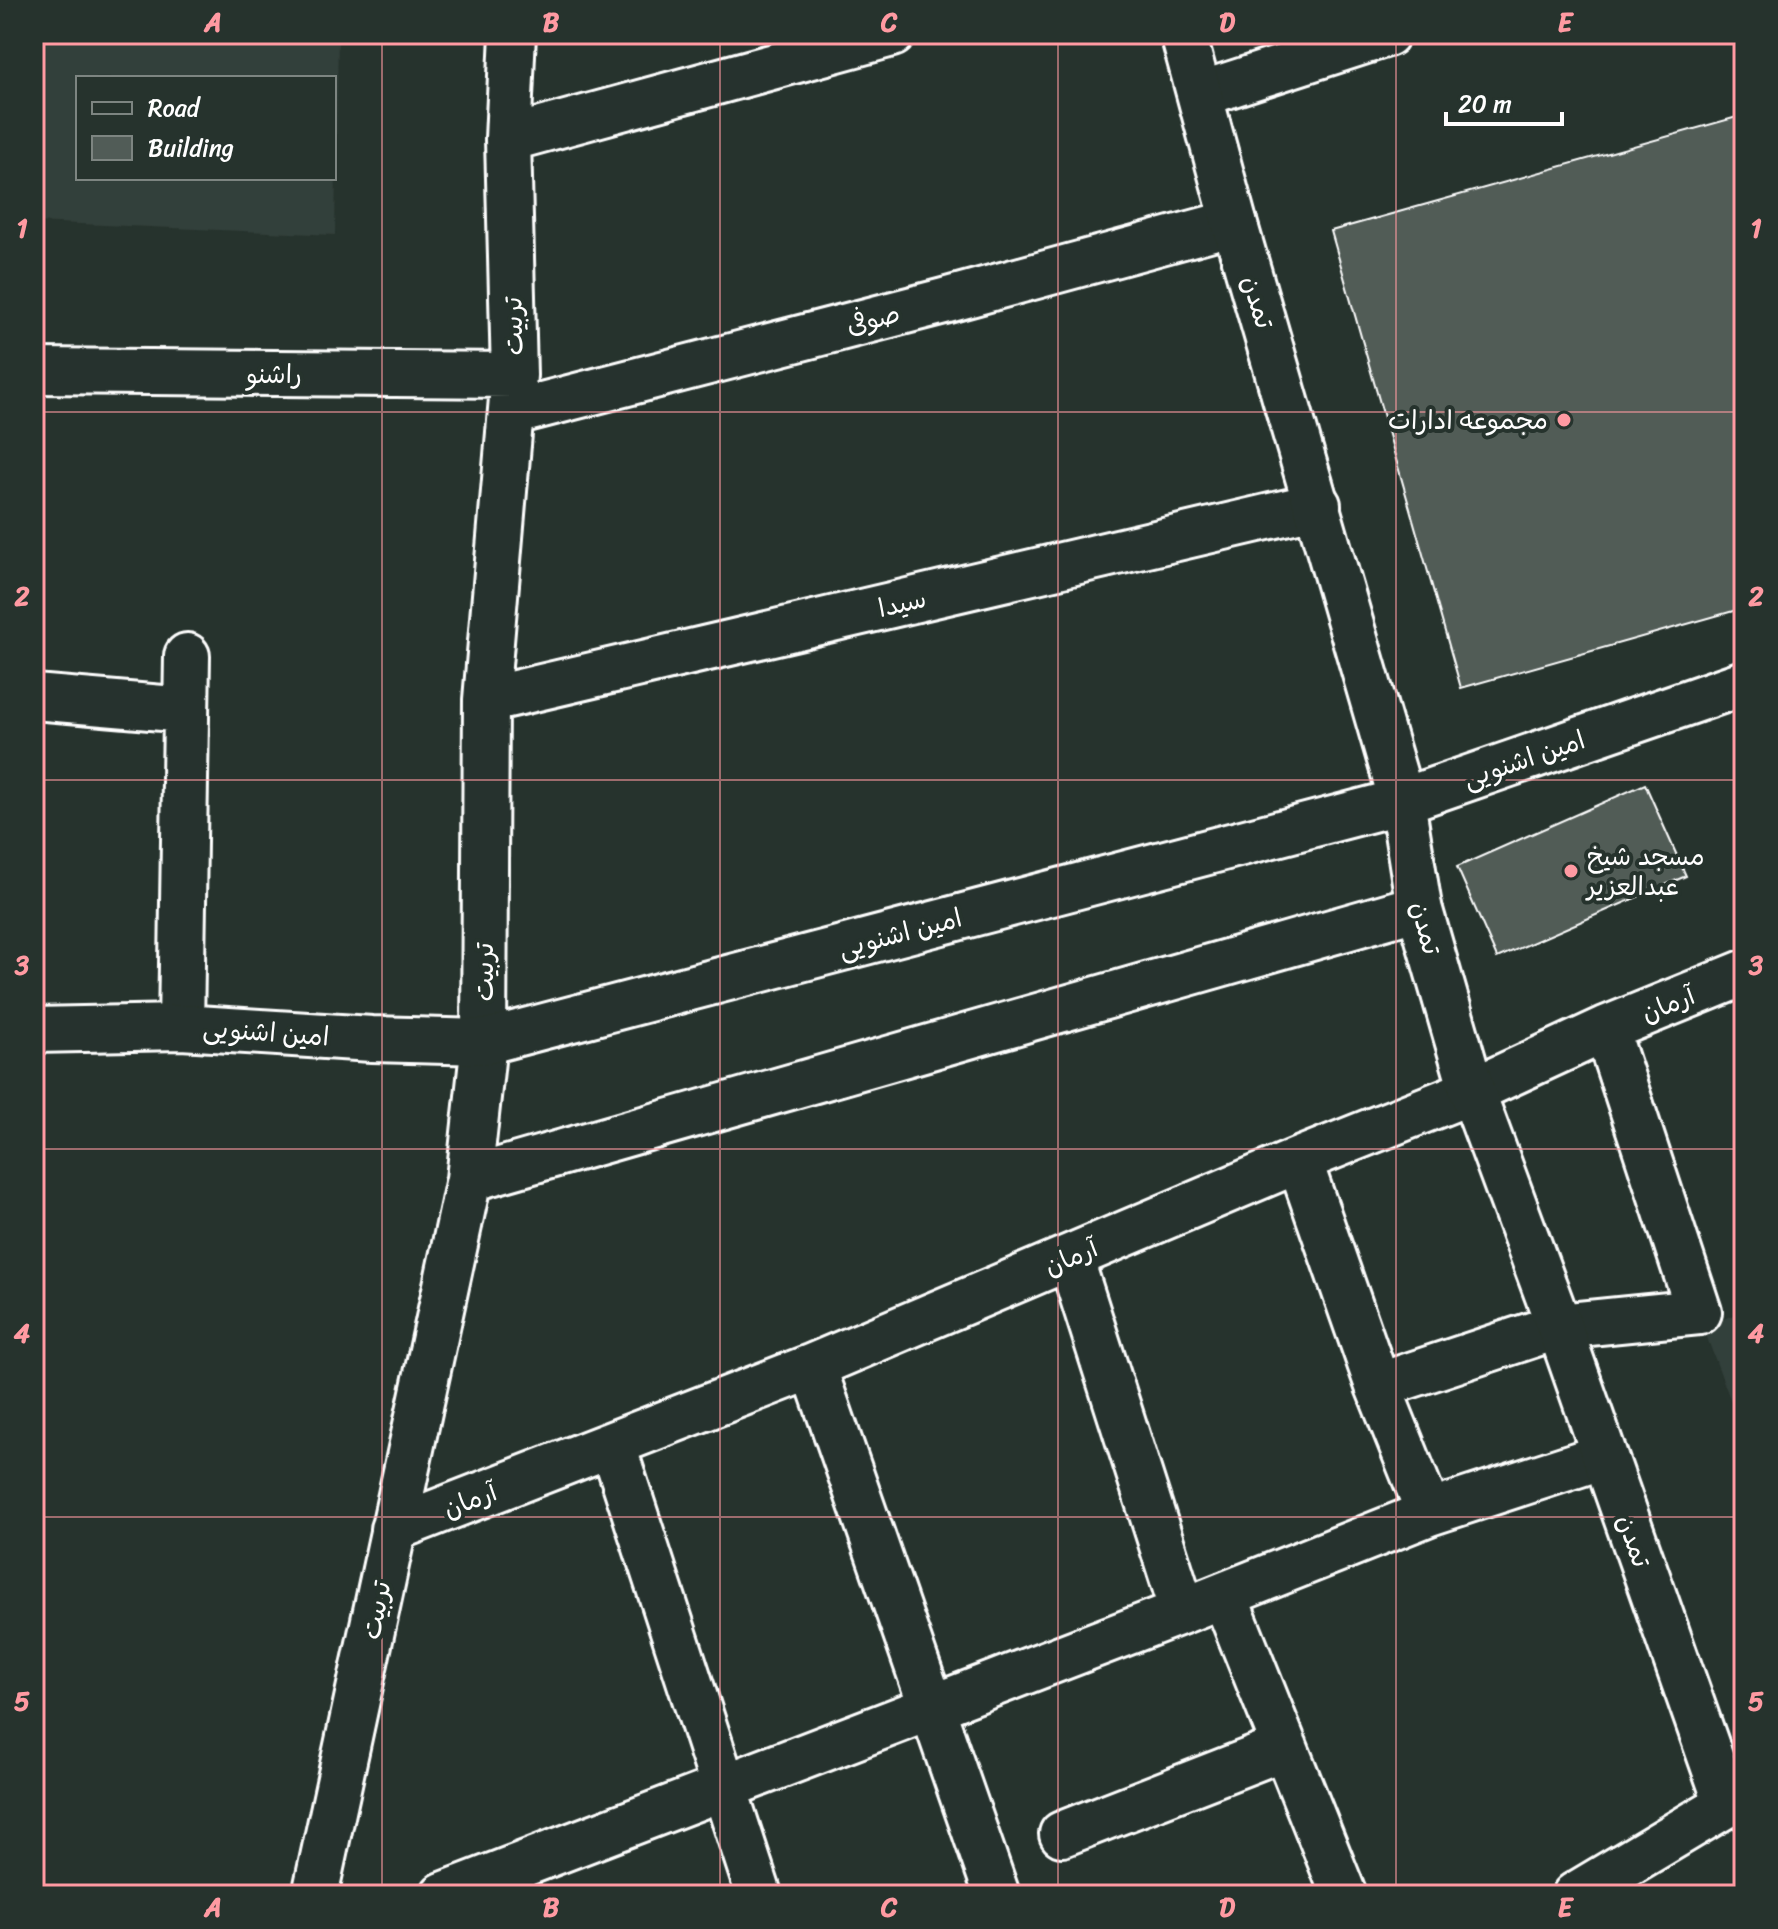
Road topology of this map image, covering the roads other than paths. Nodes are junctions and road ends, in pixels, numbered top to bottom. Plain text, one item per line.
1 (513, 34) edge
2 (892, 34) edge
3 (1183, 34) edge
4 (1387, 34) edge
5 (1201, 94) junction
6 (508, 139) junction
7 (1234, 222) junction
8 (34, 371) edge
9 (513, 394) junction
10 (1318, 505) junction
11 (187, 656) dead end
12 (1744, 683) edge
13 (34, 697) edge
14 (486, 700) junction
15 (186, 710) junction
16 (1402, 801) junction
17 (1419, 907) junction
18 (1744, 973) edge
19 (181, 1027) junction
20 (1606, 1029) junction
21 (34, 1030) edge
22 (484, 1042) junction
23 (1472, 1091) junction
24 (1299, 1160) junction
25 (469, 1179) junction
26 (1070, 1257) junction
27 (1559, 1326) junction
28 (813, 1366) junction
29 (1378, 1386) junction
30 (613, 1446) junction
31 (1604, 1456) junction
32 (1429, 1513) junction
33 (393, 1529) junction
34 (1224, 1595) junction
35 (1183, 1611) junction
36 (930, 1708) junction
37 (1285, 1747) junction
38 (725, 1787) junction
39 (1735, 1799) edge
40 (1062, 1834) dead end
41 (454, 1893) edge
42 (315, 1895) edge
43 (759, 1895) edge
44 (997, 1895) edge
45 (1344, 1895) edge
46 (1575, 1895) edge

1 - 6 street, تربیت
2 - 6 street
3 - 5 street, تمدن
4 - 5 street
5 - 7 street, تمدن
6 - 9 street, تربیت
7 - 9 street, صوفی
7 - 10 street, تمدن
8 - 9 street, راشنو
9 - 14 street, تربیت
10 - 14 street, سیدا
10 - 16 street, تمدن
11 - 15 street
12 - 16 street, امین اشنویی
13 - 15 street
14 - 22 street, تربیت
15 - 19 street
16 - 17 street, تمدن
16 - 22 street, امین اشنویی
17 - 23 street, تمدن
17 - 25 street
18 - 20 street, آرمان
19 - 21 street, امین اشنویی
19 - 22 street, امین اشنویی
20 - 23 street, آرمان
20 - 27 street
22 - 25 street, تربیت
23 - 24 street, آرمان
23 - 27 street, تمدن
24 - 26 street, آرمان
24 - 29 street
25 - 33 street, تربیت
26 - 28 street, آرمان
26 - 35 street
27 - 29 street
27 - 31 street, تمدن
28 - 30 street, آرمان
28 - 36 street
29 - 32 street
30 - 33 street, آرمان
30 - 38 street
31 - 32 street
31 - 39 street, تمدن
32 - 34 street
33 - 42 street, تربیت
34 - 35 street
34 - 37 street
35 - 36 street
36 - 38 street
36 - 44 street
37 - 40 street
37 - 45 street
38 - 41 street
38 - 43 street
39 - 46 street

